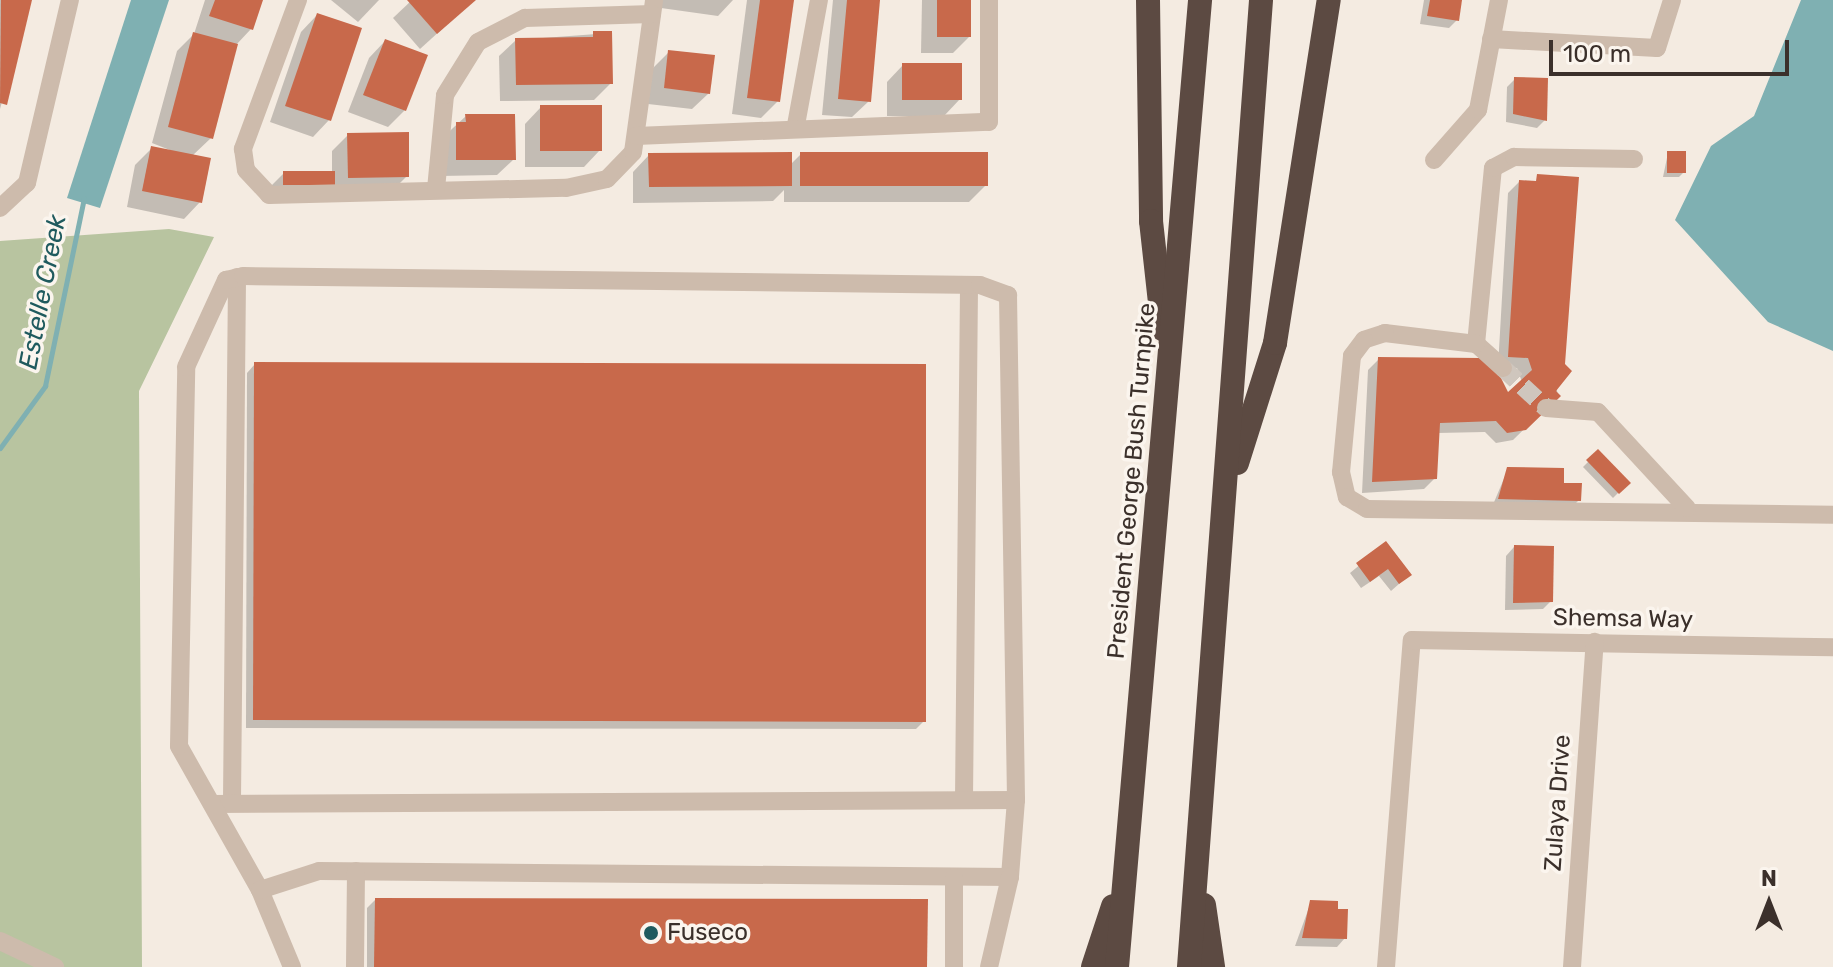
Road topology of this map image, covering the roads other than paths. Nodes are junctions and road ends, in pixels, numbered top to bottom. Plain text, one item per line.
1 (70, 0) edge
2 (298, 0) edge
3 (819, 0) edge
4 (989, 0) edge
5 (1148, 0) edge
6 (1200, 0) edge
7 (1261, 0) edge
8 (1329, 0) edge
9 (1499, 0) edge
10 (1672, 0) edge
11 (653, 7) edge
12 (1491, 39) junction
13 (796, 125) junction
14 (636, 136) junction
15 (1634, 159) dead end
16 (1434, 160) dead end
17 (436, 189) junction
18 (0, 208) edge
19 (237, 277) junction
20 (969, 285) junction
21 (1476, 344) junction
22 (1503, 368) tunnel mouth
23 (1169, 387) junction
24 (1546, 408) tunnel mouth
25 (1687, 508) junction
26 (1224, 512) junction
27 (1833, 515) edge
28 (1595, 642) junction
29 (1833, 647) edge
30 (964, 799) junction
31 (232, 800) junction
32 (1016, 800) junction
33 (212, 804) junction
34 (1127, 857) junction
35 (1199, 859) junction
36 (356, 871) junction
37 (954, 877) junction
38 (1010, 877) junction
39 (260, 890) junction
40 (0, 941) edge
41 (55, 967) edge
42 (292, 967) edge
43 (355, 967) edge
44 (954, 967) edge
45 (989, 967) edge
46 (1093, 967) edge
47 (1117, 967) edge
48 (1189, 967) edge
49 (1213, 967) edge
50 (1386, 967) edge
51 (1572, 967) edge

1 - 18 street
2 - 17 street
3 - 13 street
4 - 13 street
5 - 23 highway
6 - 23 highway, President George Bush Turnpike
7 - 26 highway
8 - 26 highway
9 - 12 street
10 - 12 street
11 - 14 street
11 - 17 street
12 - 16 street
13 - 14 street
14 - 17 street
15 - 21 street
19 - 20 street
19 - 31 street
19 - 33 street
20 - 30 street
20 - 32 street
21 - 22 street
21 - 25 street
23 - 34 highway, President George Bush Turnpike
24 - 25 street
25 - 27 street
26 - 35 highway
28 - 29 street, Shemsa Way
28 - 50 street, Shemsa Way
28 - 51 street, Zulaya Drive
30 - 31 street
30 - 32 street
31 - 33 street
32 - 38 street
33 - 39 street
34 - 46 highway
34 - 47 highway, President George Bush Turnpike
35 - 48 highway
35 - 49 highway
36 - 37 street
36 - 39 street
36 - 43 street
37 - 38 street
37 - 44 street
38 - 45 street
39 - 42 street
40 - 41 street

